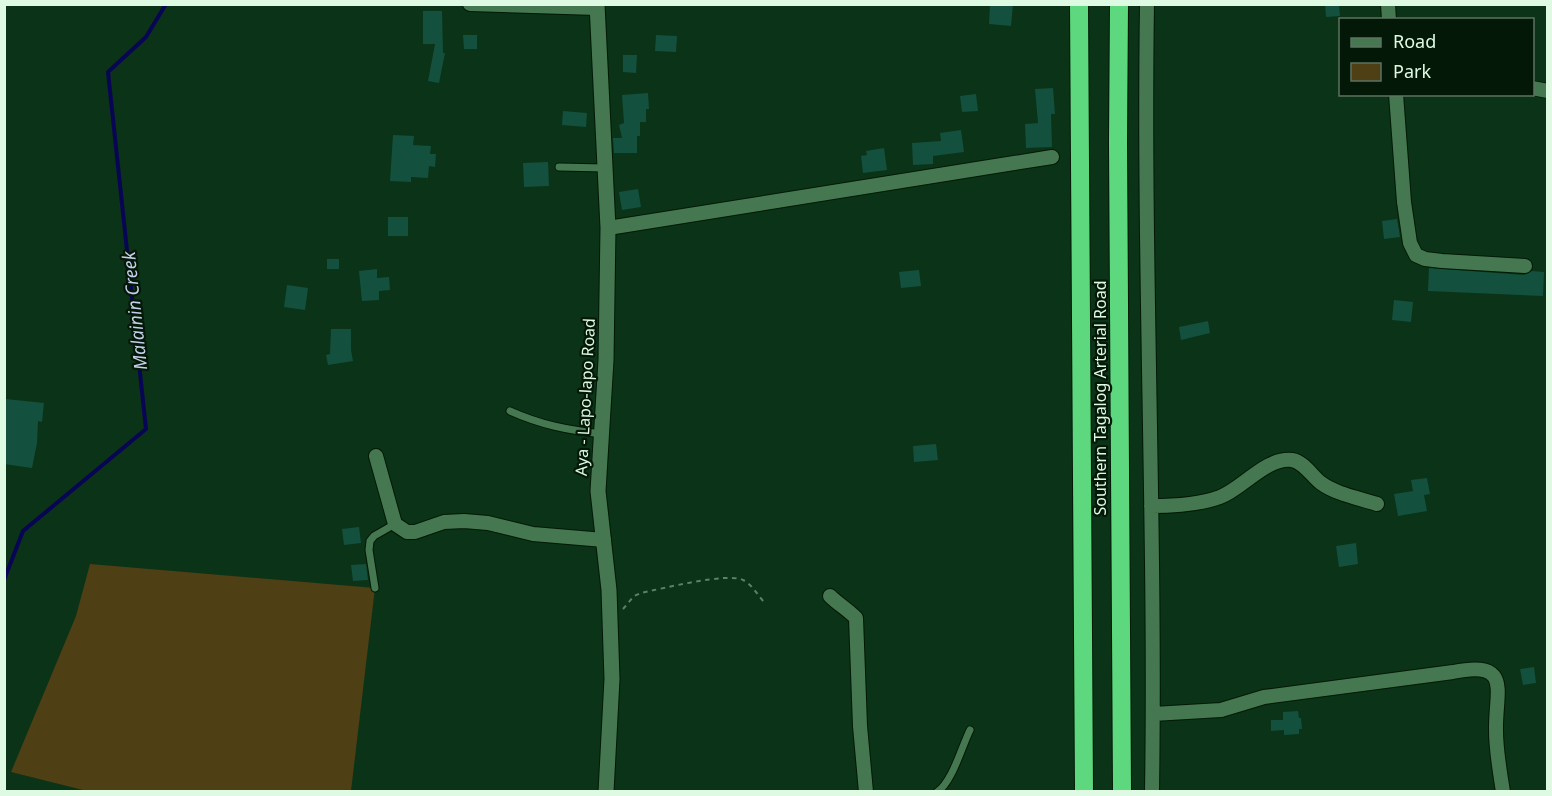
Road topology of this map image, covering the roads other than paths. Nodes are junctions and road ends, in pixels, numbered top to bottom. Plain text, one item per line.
1 (470, 4) edge
2 (1079, 4) edge
3 (1119, 4) edge
4 (1147, 4) edge
5 (597, 6) edge
6 (1396, 96) edge
7 (1052, 157) dead end
8 (559, 167) dead end
9 (605, 168) junction
10 (608, 228) junction
11 (1525, 266) dead end
12 (510, 411) dead end
13 (602, 434) junction
14 (376, 456) dead end
15 (1377, 504) dead end
16 (1151, 506) junction
17 (395, 524) junction
18 (604, 540) junction
19 (375, 588) dead end
20 (830, 596) dead end
21 (1153, 714) junction
22 (970, 730) dead end
23 (606, 792) edge
24 (866, 792) edge
25 (936, 792) edge
26 (1084, 792) edge
27 (1122, 792) edge
28 (1152, 792) edge
29 (1503, 792) edge

1 - 5 street
2 - 26 highway, Southern Tagalog Arterial Road
3 - 27 highway, Southern Tagalog Arterial Road
4 - 16 street
5 - 9 street, Aya - Lapo-lapo Road
6 - 11 street
7 - 10 street
8 - 9 lane
9 - 10 street, Aya - Lapo-lapo Road
10 - 13 street, Aya - Lapo-lapo Road
12 - 13 lane
13 - 18 street, Aya - Lapo-lapo Road
14 - 17 street
15 - 16 street
16 - 21 street
17 - 18 street
17 - 19 lane
18 - 23 street, Aya - Lapo-lapo Road
20 - 24 street
21 - 28 street
21 - 29 street
22 - 25 lane

